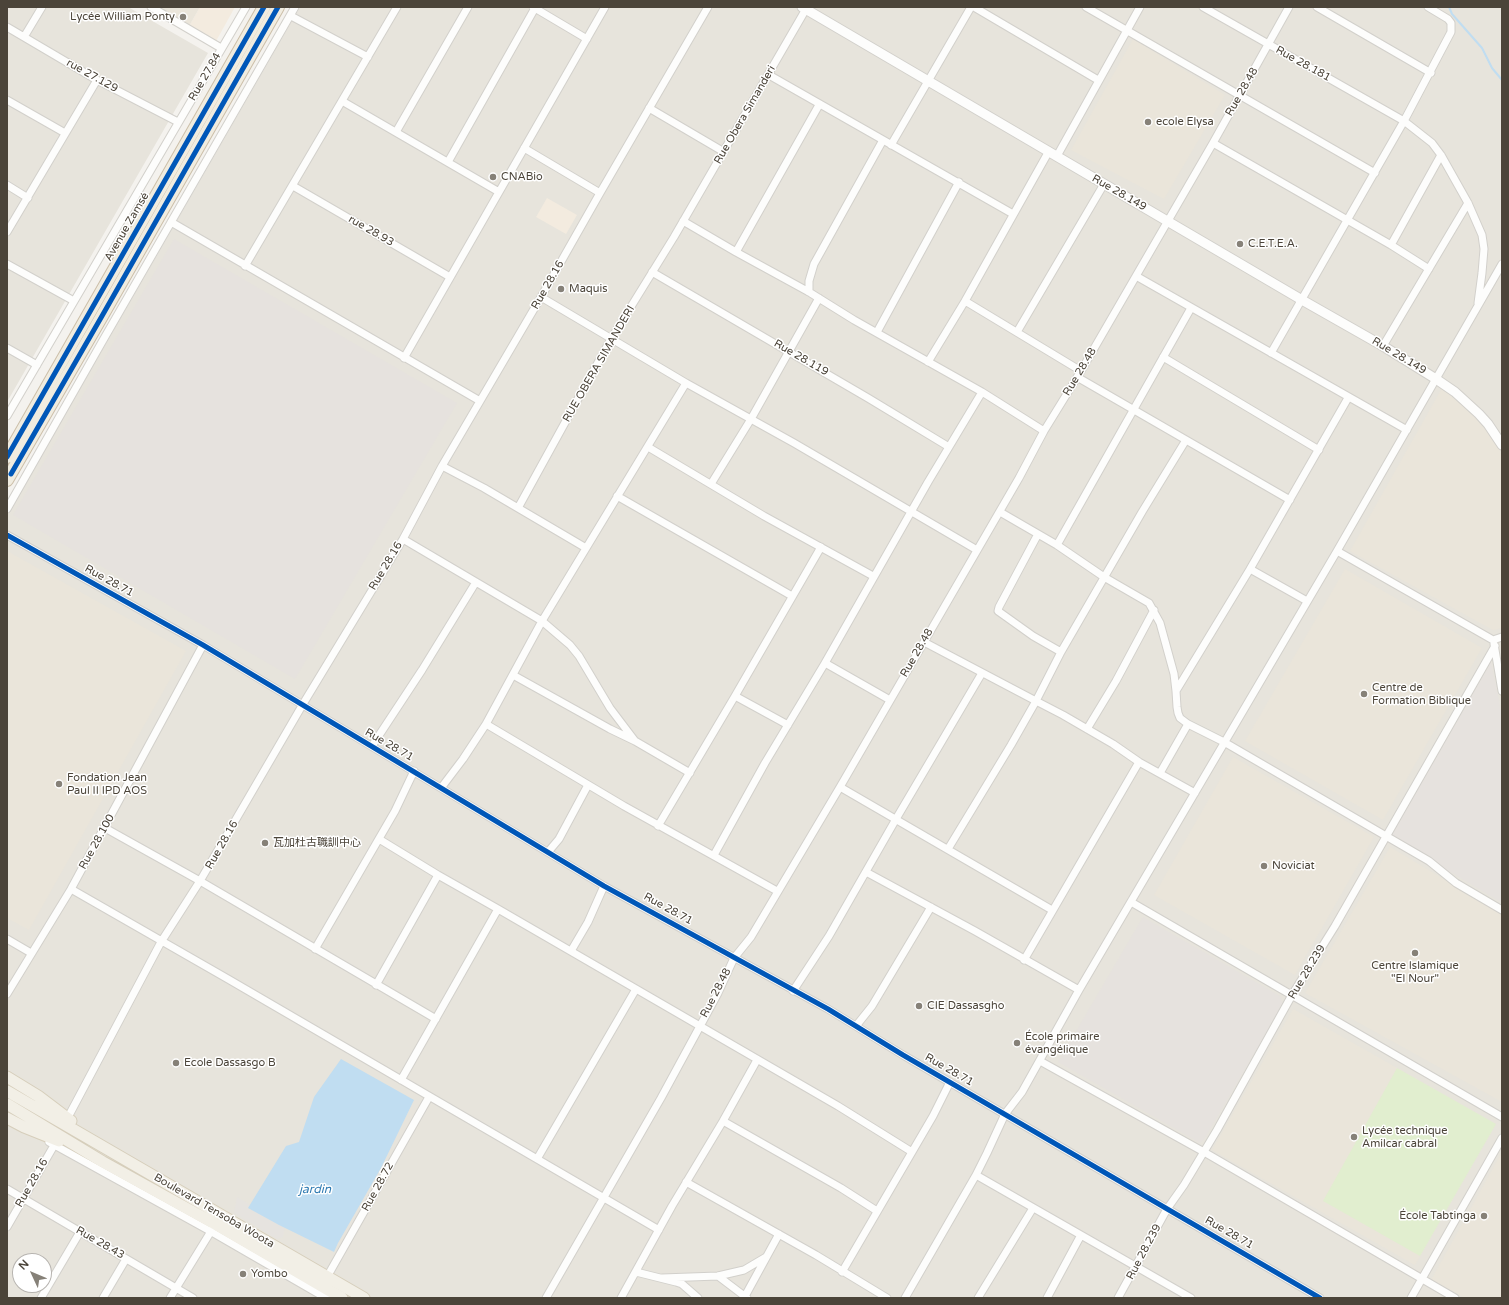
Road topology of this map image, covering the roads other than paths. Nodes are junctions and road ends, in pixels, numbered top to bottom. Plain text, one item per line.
1 (42, 7) edge
2 (151, 7) edge
3 (246, 7) edge
4 (264, 7) edge
5 (278, 7) edge
6 (295, 7) edge
7 (397, 7) edge
8 (468, 7) edge
9 (605, 7) edge
10 (708, 7) edge
11 (972, 7) edge
12 (1086, 7) edge
13 (1140, 7) edge
14 (1203, 7) edge
15 (1289, 7) edge
16 (1317, 7) edge
17 (1428, 7) edge
18 (534, 8) edge
19 (804, 8) edge
20 (291, 16) junction
21 (7, 27) edge
22 (1127, 30) junction
23 (24, 37) junction
24 (587, 38) junction
25 (1268, 45) junction
26 (221, 48) junction
27 (368, 57) junction
28 (1431, 73) junction
29 (768, 75) junction
30 (97, 80) junction
31 (928, 80) junction
32 (1098, 80) junction
33 (1240, 95) junction
34 (7, 100) edge
35 (342, 101) junction
36 (819, 105) junction
37 (649, 108) junction
38 (1404, 120) junction
39 (178, 122) junction
40 (396, 132) junction
41 (65, 133) junction
42 (883, 140) junction
43 (1213, 143) junction
44 (891, 145) junction
45 (524, 148) junction
46 (724, 152) junction
47 (1052, 154) junction
48 (1441, 155) junction
49 (448, 162) junction
50 (1375, 173) junction
51 (958, 182) junction
52 (1104, 184) junction
53 (7, 185) edge
54 (293, 186) junction
55 (499, 192) junction
56 (600, 193) junction
57 (28, 198) junction
58 (1468, 203) junction
59 (1013, 214) junction
60 (1347, 220) junction
61 (683, 221) junction
62 (1168, 221) junction
63 (170, 222) junction
64 (7, 232) edge
65 (1391, 245) junction
66 (736, 252) junction
67 (7, 264) edge
68 (1502, 264) edge
69 (245, 266) junction
70 (1429, 269) junction
71 (652, 272) junction
72 (1136, 276) junction
73 (450, 277) junction
74 (809, 292) junction
75 (541, 297) junction
76 (819, 298) junction
77 (1302, 300) junction
78 (74, 301) junction
79 (965, 301) junction
80 (1477, 307) junction
81 (1191, 308) junction
82 (877, 332) junction
83 (1017, 332) junction
84 (611, 339) junction
85 (1384, 346) junction
86 (7, 348) edge
87 (789, 351) junction
88 (1271, 352) junction
89 (1163, 357) junction
90 (404, 358) junction
91 (928, 362) junction
92 (36, 365) junction
93 (1079, 374) junction
94 (1436, 379) junction
95 (686, 383) junction
96 (982, 392) junction
97 (1348, 398) junction
98 (480, 401) junction
99 (1133, 409) junction
100 (7, 416) edge
101 (751, 419) junction
102 (1407, 430) junction
103 (1044, 431) junction
104 (1186, 440) junction
105 (1502, 445) edge
106 (949, 446) junction
107 (648, 447) junction
108 (1319, 450) junction
109 (7, 457) edge
110 (442, 466) junction
111 (9, 477) edge
112 (711, 484) junction
113 (617, 496) junction
114 (1290, 500) junction
115 (518, 508) junction
116 (7, 509) edge
117 (911, 512) junction
118 (1000, 512) junction
119 (1038, 534) junction
120 (7, 535) edge
121 (403, 539) junction
122 (1057, 545) junction
123 (821, 547) junction
124 (586, 548) junction
125 (977, 550) junction
126 (1337, 551) junction
127 (1250, 569) junction
128 (874, 576) junction
129 (1104, 577) junction
130 (476, 582) junction
131 (792, 596) junction
132 (1306, 601) junction
133 (1154, 610) junction
134 (542, 622) junction
135 (1502, 637) edge
136 (924, 642) junction
137 (1494, 643) junction
138 (203, 645) junction
139 (1061, 652) junction
140 (825, 663) junction
141 (982, 673) junction
142 (513, 675) junction
143 (1176, 691) junction
144 (1502, 691) edge
145 (735, 696) junction
146 (890, 700) junction
147 (1036, 701) junction
148 (303, 704) junction
149 (486, 724) junction
150 (1188, 724) junction
151 (788, 725) junction
152 (1087, 729) junction
153 (635, 741) junction
154 (1224, 742) junction
155 (372, 746) junction
156 (1139, 762) junction
157 (414, 771) junction
158 (1160, 773) junction
159 (690, 774) junction
160 (588, 785) junction
161 (840, 787) junction
162 (441, 788) junction
163 (1195, 793) junction
164 (896, 819) junction
165 (658, 826) junction
166 (105, 828) junction
167 (1386, 835) junction
168 (379, 839) junction
169 (948, 849) junction
170 (548, 852) junction
171 (714, 855) junction
172 (866, 872) junction
173 (438, 875) junction
174 (200, 881) junction
175 (604, 886) junction
176 (71, 889) junction
177 (777, 891) junction
178 (1131, 902) junction
179 (931, 908) junction
180 (498, 909) junction
181 (1052, 910) junction
182 (1502, 910) edge
183 (7, 939) edge
184 (161, 942) junction
185 (315, 949) junction
186 (571, 951) junction
187 (31, 953) junction
188 (734, 958) junction
189 (1024, 960) junction
190 (376, 985) junction
191 (636, 989) junction
192 (1079, 990) junction
193 (793, 991) junction
194 (7, 994) edge
195 (1292, 995) junction
196 (436, 1019) junction
197 (700, 1026) junction
198 (856, 1026) junction
199 (757, 1060) junction
200 (1040, 1061) junction
201 (7, 1077) edge
202 (401, 1080) junction
203 (950, 1082) junction
204 (7, 1091) edge
205 (429, 1097) junction
206 (7, 1104) edge
207 (1005, 1114) junction
208 (1502, 1117) edge
209 (7, 1118) edge
210 (723, 1121) junction
211 (61, 1132) junction
212 (1502, 1138) edge
213 (912, 1152) junction
214 (1204, 1152) junction
215 (537, 1159) junction
216 (976, 1175) junction
217 (686, 1182) junction
218 (7, 1189) edge
219 (603, 1198) junction
220 (23, 1199) junction
221 (1033, 1208) junction
222 (1167, 1209) junction
223 (878, 1211) junction
224 (7, 1227) edge
225 (213, 1228) junction
226 (658, 1230) junction
227 (80, 1232) junction
228 (778, 1234) junction
229 (1081, 1236) junction
230 (766, 1257) junction
231 (126, 1259) junction
232 (1136, 1267) junction
233 (636, 1272) junction
234 (842, 1272) junction
235 (718, 1276) junction
236 (662, 1278) junction
237 (1422, 1280) junction
238 (176, 1288) junction
239 (320, 1288) edge
240 (745, 1297) edge
241 (41, 1298) edge
242 (103, 1298) edge
243 (170, 1298) edge
244 (193, 1298) edge
245 (326, 1298) edge
246 (342, 1298) edge
247 (364, 1298) edge
248 (546, 1298) edge
249 (621, 1298) edge
250 (698, 1298) edge
251 (887, 1298) edge
252 (905, 1298) edge
253 (978, 1298) edge
254 (1047, 1298) edge
255 (1118, 1298) edge
256 (1191, 1298) edge
257 (1320, 1298) edge
258 (1411, 1298) edge
259 (1455, 1298) edge

1 - 23 street
2 - 26 street
3 - 26 street, Rue 27.84
4 - 109 highway, Avenue Zamsé
5 - 111 highway, Avenue Zamsé
6 - 20 street
7 - 27 street
8 - 40 street
9 - 24 street
10 - 37 street, Rue 28.16
11 - 31 street
11 - 32 street
12 - 22 street
13 - 22 street
14 - 25 street, Rue 28.181
15 - 25 street, Rue 28.48
16 - 28 street
17 - 28 street
18 - 24 street
18 - 49 street
19 - 29 street, Rue Obera Simanderi
19 - 31 street, Rue 28.149
20 - 27 street
20 - 63 street
21 - 23 street, rue 27.129
22 - 32 street
22 - 33 street
23 - 30 street, rue 27.129
24 - 45 street
25 - 33 street, Rue 28.48
25 - 38 street, Rue 28.181
26 - 39 street, Rue 27.84
27 - 35 street
28 - 38 street
29 - 36 street
29 - 46 street, Rue Obera Simanderi
30 - 39 street, rue 27.129
30 - 41 street
31 - 44 street
31 - 47 street, Rue 28.149
32 - 47 street
33 - 43 street, Rue 28.48
33 - 50 street
34 - 41 street
35 - 40 street
35 - 54 street
36 - 42 street
36 - 66 street
37 - 46 street
37 - 56 street, Rue 28.16
38 - 48 street, Rue 28.181
38 - 50 street
39 - 78 street, Rue 27.84
40 - 49 street
41 - 57 street
42 - 44 street
42 - 74 street
43 - 60 street
43 - 62 street, Rue 28.48
44 - 51 street
45 - 55 street
45 - 56 street
46 - 61 street, Rue Obera Simanderi
47 - 52 street, Rue 28.149
47 - 59 street
48 - 58 street, Rue 28.181
48 - 65 street
49 - 55 street
50 - 60 street
51 - 59 street
51 - 82 street
52 - 62 street, Rue 28.149
52 - 83 street
53 - 57 street
54 - 69 street
54 - 73 street, rue 28.93
55 - 73 street
56 - 75 street, Rue 28.16
57 - 64 street
58 - 70 street
58 - 80 street, Rue 28.181
59 - 79 street
60 - 65 street
60 - 77 street
61 - 66 street
61 - 71 street, RUE OBERA SIMANDERI
62 - 72 street, Rue 28.48
62 - 77 street, Rue 28.149
63 - 69 street
63 - 116 street
65 - 70 street
66 - 74 street
67 - 78 street
68 - 80 street
69 - 90 street
70 - 85 street
71 - 84 street, RUE OBERA SIMANDERI
71 - 87 street, Rue 28.119
72 - 81 street
72 - 93 street, Rue 28.48
73 - 90 street
74 - 76 street
75 - 84 street
75 - 98 street, Rue 28.16
76 - 82 street
76 - 87 street
77 - 85 street, Rue 28.149
77 - 88 street
78 - 92 street, Rue 27.84
79 - 83 street
79 - 91 street
80 - 94 street
81 - 88 street
81 - 89 street
82 - 91 street
83 - 93 street
84 - 95 street
84 - 115 street, RUE OBERA SIMANDERI
85 - 94 street, Rue 28.149
86 - 92 street
87 - 101 street
87 - 106 street, Rue 28.119
88 - 97 street
89 - 99 street
89 - 108 street
90 - 98 street
91 - 96 street
92 - 100 street, Rue 27.84
93 - 99 street
93 - 103 street, Rue 28.48
94 - 102 street
94 - 105 street, Rue 28.149
95 - 101 street
95 - 107 street
96 - 103 street
96 - 106 street
97 - 102 street
97 - 108 street
98 - 110 street, Rue 28.16
99 - 104 street
99 - 122 street
101 - 112 street
101 - 117 street
102 - 126 street
103 - 118 street, Rue 28.48
104 - 114 street
104 - 129 street
106 - 117 street
107 - 112 street
107 - 113 street
108 - 114 street
110 - 115 street
110 - 121 street, Rue 28.16
112 - 123 street
113 - 124 street
113 - 131 street
114 - 127 street
115 - 124 street
117 - 125 street
117 - 128 street
118 - 119 street
118 - 125 street, Rue 28.48
119 - 122 street
119 - 139 street
120 - 138 street, Rue 28.71
121 - 130 street
121 - 148 street, Rue 28.16
122 - 129 street
123 - 128 street
123 - 131 street
124 - 134 street
125 - 136 street, Rue 28.48
126 - 132 street
126 - 137 street
127 - 132 street
127 - 143 street
128 - 140 street
129 - 133 street
129 - 139 street
130 - 134 street
130 - 155 street
131 - 145 street
132 - 154 street
133 - 143 street
133 - 152 street
134 - 142 street
134 - 153 street
135 - 137 street
136 - 141 street
136 - 146 street, Rue 28.48
137 - 144 street
137 - 167 street, Rue 28.239
138 - 148 street, Rue 28.71
138 - 166 street, Rue 28.100
139 - 147 street
140 - 146 street
140 - 151 street
141 - 147 street
141 - 164 street
142 - 149 street
142 - 153 street
143 - 150 street
145 - 151 street
145 - 159 street
146 - 161 street, Rue 28.48
147 - 152 street
147 - 169 street
148 - 155 street, Rue 28.71
148 - 174 street, Rue 28.16
149 - 160 street
149 - 162 street
150 - 154 street
150 - 158 street
151 - 171 street
152 - 156 street
153 - 159 street
154 - 163 street
154 - 167 street
155 - 157 street, Rue 28.71
156 - 158 street
156 - 181 street
157 - 162 street, Rue 28.71
157 - 168 street
158 - 163 street
159 - 165 street
160 - 165 street
160 - 170 street
161 - 164 street
161 - 177 street, Rue 28.48
162 - 170 street, Rue 28.71
163 - 178 street
164 - 169 street
164 - 172 street
165 - 171 street
166 - 174 street
166 - 176 street, Rue 28.100
167 - 182 street
167 - 195 street, Rue 28.239
168 - 173 street
168 - 185 street
169 - 181 street
170 - 175 street, Rue 28.71
171 - 177 street
172 - 179 street
172 - 193 street
173 - 180 street
173 - 190 street
174 - 184 street, Rue 28.16
174 - 185 street
175 - 186 street
175 - 188 street, Rue 28.71
176 - 184 street
176 - 187 street, Rue 28.100
177 - 188 street, Rue 28.48
178 - 192 street
178 - 195 street
179 - 189 street
179 - 198 street
180 - 186 street
180 - 196 street
181 - 189 street
183 - 187 street
184 - 202 street
184 - 211 street, Rue 28.16
185 - 190 street
186 - 191 street
187 - 194 street, Rue 28.100
188 - 193 street, Rue 28.71
188 - 197 street, Rue 28.48
189 - 192 street
190 - 196 street
191 - 197 street
191 - 215 street
192 - 200 street
193 - 198 street, Rue 28.71
195 - 208 street
195 - 214 street, Rue 28.239
196 - 202 street
197 - 199 street
197 - 219 street, Rue 28.48
198 - 203 street, Rue 28.71
199 - 210 street
199 - 213 street
200 - 207 street
200 - 214 street
201 - 211 main road
202 - 205 street
203 - 207 street, Rue 28.71
203 - 213 street
204 - 211 main road
205 - 215 street
205 - 239 street, Rue 28.72
206 - 211 main road
207 - 216 street
207 - 222 street, Rue 28.71
209 - 211 main road
210 - 217 street
210 - 223 street
211 - 220 street, Rue 28.16
211 - 225 street
211 - 225 main road, Boulevard Tensoba Woota
211 - 239 main road, Boulevard Tensoba Woota
212 - 237 street
213 - 223 street
214 - 222 street, Rue 28.239
214 - 237 street
215 - 219 street
216 - 221 street
216 - 252 street
217 - 226 street
217 - 228 street
218 - 220 street, Rue 28.43
219 - 226 street
219 - 248 street, Rue 28.48
220 - 224 street, Rue 28.16
220 - 227 street, Rue 28.43
221 - 229 street
221 - 253 street
222 - 232 street, Rue 28.239
222 - 257 street, Rue 28.71
223 - 234 street
225 - 238 street
225 - 239 main road, Boulevard Tensoba Woota
226 - 233 street
227 - 231 street, Rue 28.43
227 - 241 street
228 - 230 street
228 - 234 street
229 - 232 street
229 - 254 street
230 - 235 street
230 - 240 street
231 - 238 street, Rue 28.43
231 - 242 street
232 - 255 street, Rue 28.239
232 - 256 street
233 - 236 street
233 - 249 street
234 - 251 street
235 - 236 street
235 - 240 street
236 - 250 street
237 - 258 street
237 - 259 street
238 - 243 street
238 - 244 street, Rue 28.43
239 - 245 street
239 - 246 main road, Boulevard Tensoba Woota
239 - 247 main road, Boulevard Tensoba Woota

